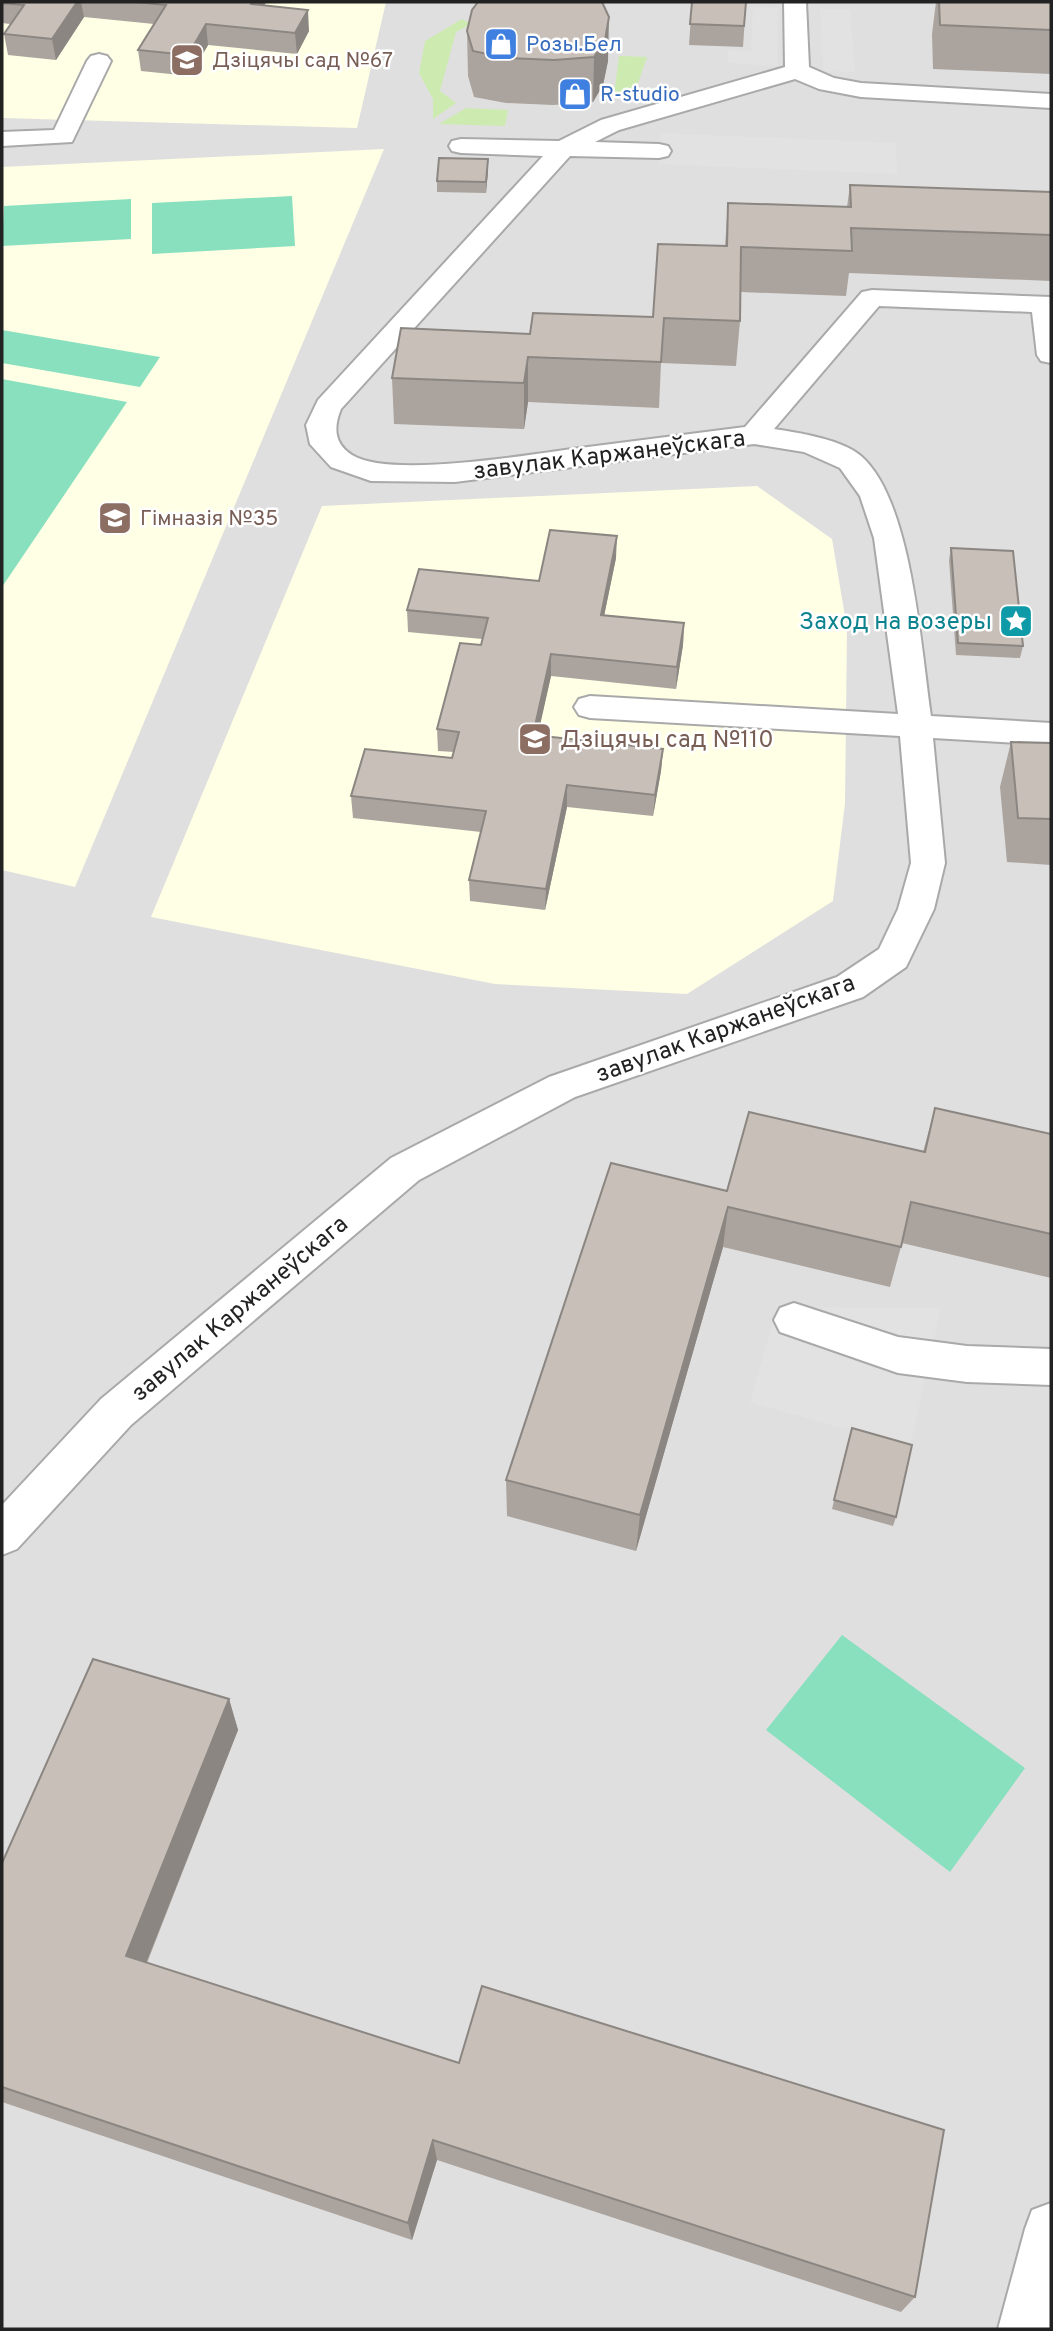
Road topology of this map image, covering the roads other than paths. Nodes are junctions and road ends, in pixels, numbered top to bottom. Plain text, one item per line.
1 (795, 2) edge
2 (99, 61) dead end
3 (797, 71) junction
4 (1051, 101) edge
5 (2, 139) edge
6 (461, 146) dead end
7 (564, 148) junction
8 (659, 151) dead end
9 (1051, 355) edge
10 (754, 435) junction
11 (590, 707) dead end
12 (916, 727) junction
13 (1051, 734) edge
14 (794, 1320) dead end
15 (1051, 1367) edge
16 (2, 1535) edge
17 (1051, 2229) edge
18 (1026, 2329) edge

1 - 3 street
2 - 5 street
3 - 4 street
3 - 7 street, завулак Каржанеўскага
6 - 7 street
7 - 8 street
7 - 10 street, завулак Каржанеўскага
9 - 10 street
10 - 12 street, завулак Каржанеўскага
11 - 12 street
12 - 13 street
12 - 16 street, завулак Каржанеўскага
14 - 15 street
17 - 18 street

